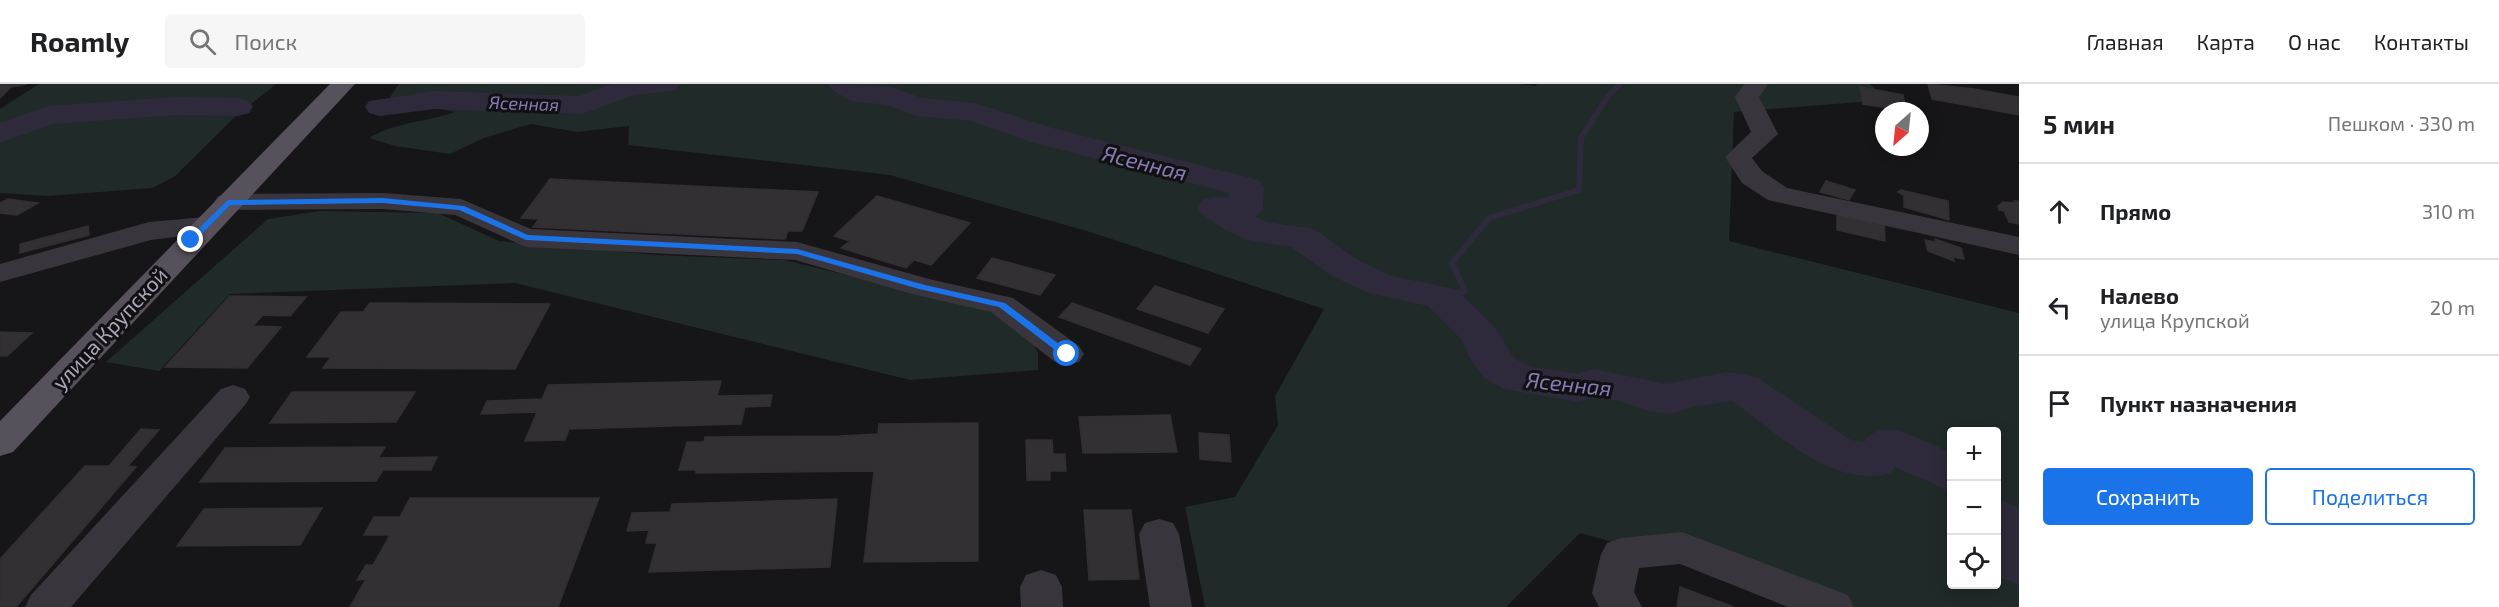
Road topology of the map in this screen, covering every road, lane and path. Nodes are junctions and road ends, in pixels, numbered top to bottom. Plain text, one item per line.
1 (343, 84) edge
2 (1756, 84) edge
3 (228, 202) junction
4 (205, 226) junction
5 (2019, 246) edge
6 (0, 273) edge
7 (1067, 354) dead end
8 (233, 397) dead end
9 (0, 442) edge
10 (1159, 534) dead end
11 (46, 607) edge
12 (1171, 607) edge
13 (1621, 607) edge
14 (1833, 607) edge

1 - 3 main road, улица Крупской
2 - 5 street
3 - 4 main road, улица Крупской
3 - 7 street
4 - 6 street
4 - 9 main road, улица Крупской
8 - 11 street
10 - 12 street
13 - 14 street

